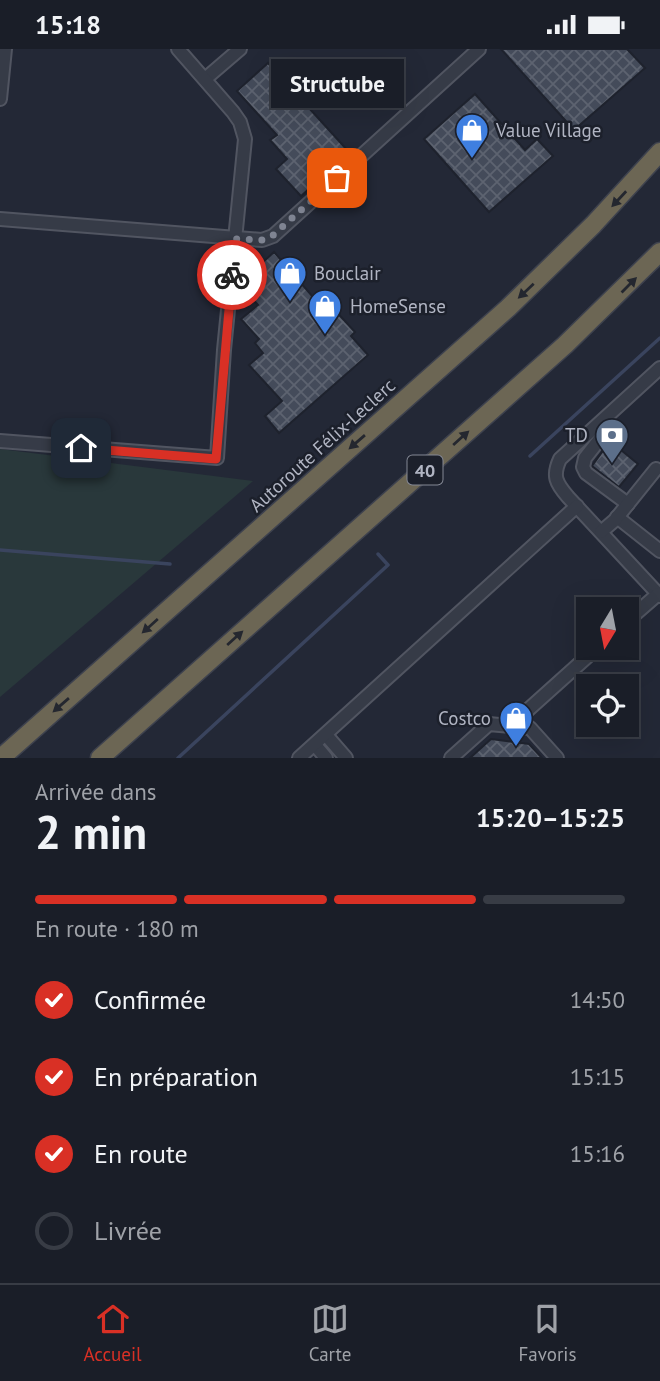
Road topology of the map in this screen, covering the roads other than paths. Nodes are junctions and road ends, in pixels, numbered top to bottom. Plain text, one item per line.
1 (5, 49) edge
2 (178, 49) edge
3 (240, 49) edge
4 (479, 49) edge
5 (205, 79) junction
6 (0, 99) edge
7 (660, 152) edge
8 (0, 219) edge
9 (235, 239) junction
10 (660, 252) edge
11 (660, 368) edge
12 (607, 430) dead end
13 (0, 441) edge
14 (656, 469) dead end
15 (628, 504) junction
16 (577, 506) junction
17 (617, 517) junction
18 (601, 532) junction
19 (660, 551) edge
20 (659, 595) edge
21 (639, 611) edge
22 (584, 660) edge
23 (510, 726) junction
24 (326, 735) junction
25 (315, 745) junction
26 (1, 758) edge
27 (100, 758) edge
28 (299, 758) edge
29 (326, 758) edge
30 (345, 758) edge
31 (451, 758) edge
32 (557, 758) edge

1 - 6 lane
2 - 5 lane
3 - 5 lane
4 - 9 lane
5 - 9 lane
7 -> 26 highway, Autoroute Félix-Leclerc
8 - 9 lane
9 - 13 lane
27 -> 10 highway, 40
11 - 16 lane
12 - 15 lane
14 - 15 lane
15 - 17 lane
16 - 18 lane
16 - 24 lane
17 - 18 lane
17 - 19 lane
18 - 20 lane
20 - 21 lane
22 - 23 lane
23 - 31 lane
23 - 32 lane
24 - 25 lane
24 - 30 lane
25 - 28 lane
25 - 29 lane

